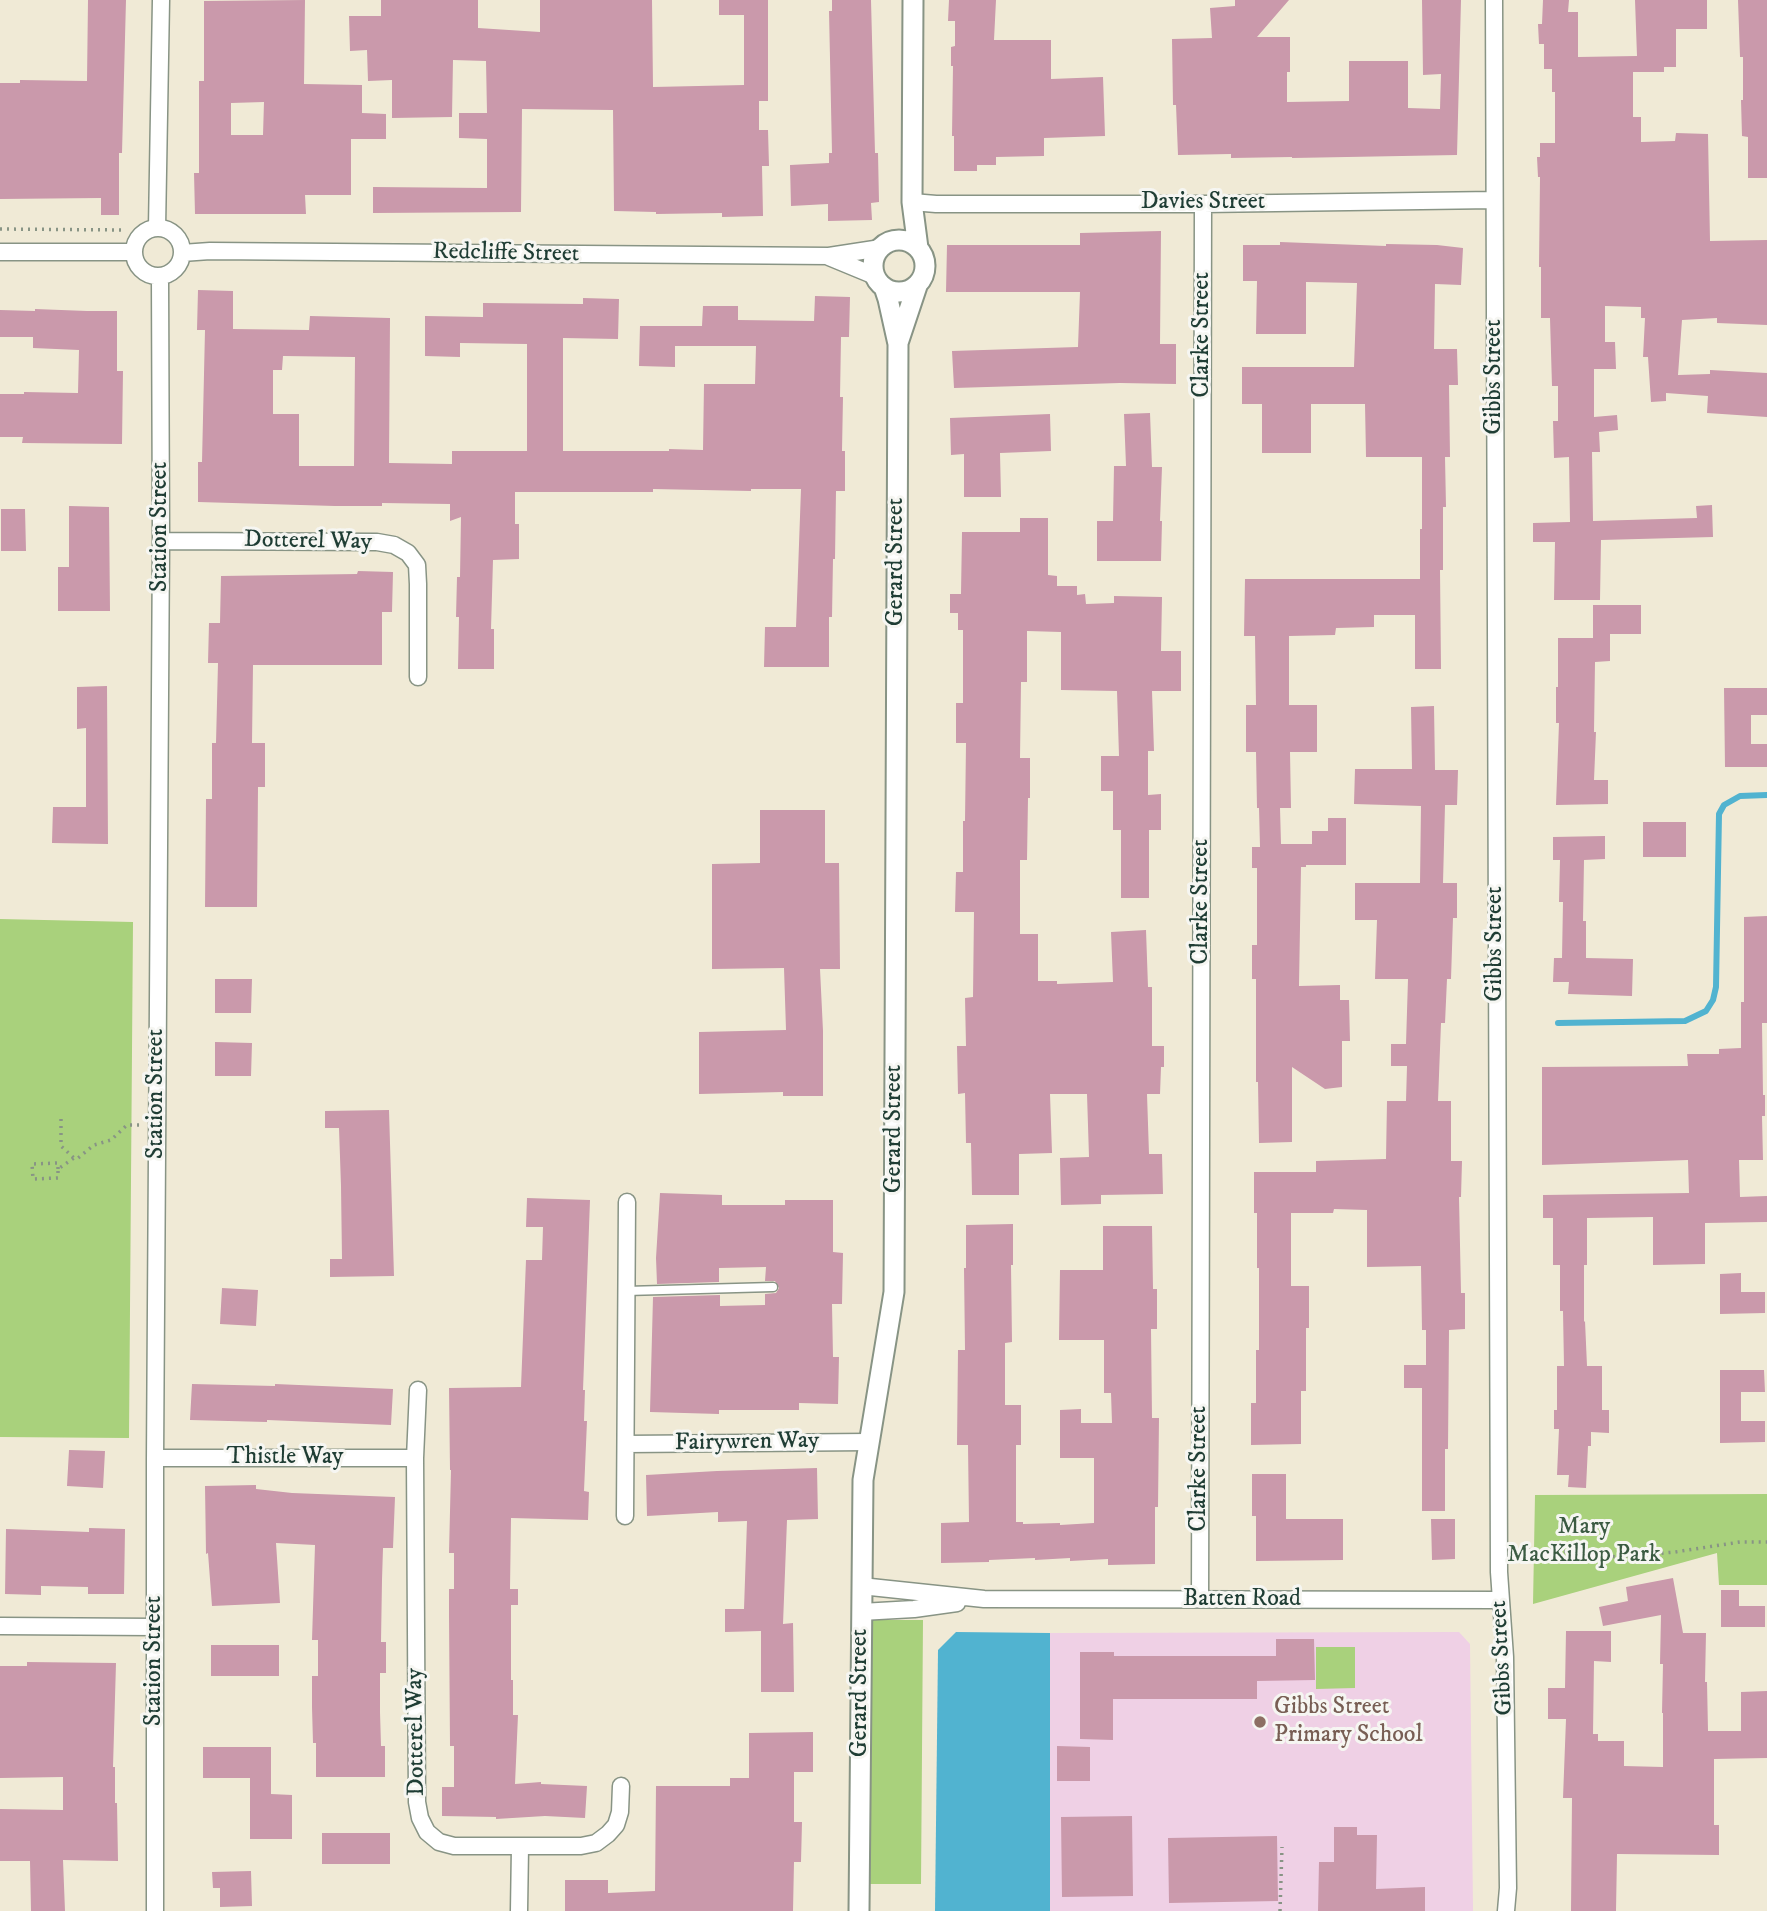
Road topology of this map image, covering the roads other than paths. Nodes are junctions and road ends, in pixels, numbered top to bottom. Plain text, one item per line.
1 (162, 0) edge
2 (913, 0) edge
3 (1494, 0) edge
4 (1494, 200) junction
5 (912, 202) junction
6 (1203, 204) junction
7 (157, 228) junction
8 (886, 245) junction
9 (918, 248) junction
10 (0, 252) edge
11 (134, 252) junction
12 (183, 253) junction
13 (829, 256) junction
14 (160, 277) junction
15 (879, 282) junction
16 (917, 286) junction
17 (898, 344) junction
18 (161, 541) junction
19 (418, 677) dead end
20 (627, 1202) dead end
21 (773, 1287) dead end
22 (626, 1291) junction
23 (418, 1390) dead end
24 (869, 1442) junction
25 (626, 1444) junction
26 (155, 1458) junction
27 (415, 1458) junction
28 (625, 1516) dead end
29 (861, 1586) junction
30 (984, 1599) junction
31 (1200, 1600) junction
32 (1500, 1600) junction
33 (861, 1612) junction
34 (0, 1626) edge
35 (155, 1628) junction
36 (621, 1786) dead end
37 (520, 1847) junction
38 (155, 1911) edge
39 (519, 1911) edge
40 (859, 1911) edge
41 (1508, 1911) edge

1 - 7 street
2 - 5 street
3 - 4 street, Gibbs Street
4 - 6 street, Davies Street
4 - 32 street, Gibbs Street
5 - 6 street, Davies Street
5 - 8 street
5 - 9 street
6 - 31 street, Clarke Street
7 - 11 street
7 - 12 street
8 - 9 street
8 - 13 street, Redcliffe Street
8 - 15 street
9 - 16 street
10 - 11 street
11 - 14 street
12 - 13 street, Redcliffe Street
12 - 14 street
13 - 15 street, Redcliffe Street
14 - 18 street, Station Street
15 - 16 street
15 - 17 street, Gerard Street
16 - 17 street, Gerard Street
17 - 24 street, Gerard Street
18 - 19 street, Dotterel Way
18 - 26 street, Station Street
20 - 22 street
21 - 22 lane
22 - 25 street
23 - 27 street, Dotterel Way
24 - 25 street, Fairywren Way
24 - 29 street, Gerard Street
25 - 28 street
26 - 27 street, Thistle Way
26 - 35 street, Station Street
27 - 37 street, Dotterel Way
29 - 30 street, Batten Road
29 - 33 street, Gerard Street
30 - 31 street, Batten Road
30 - 33 street, Batten Road
31 - 32 street, Batten Road
32 - 41 street, Gibbs Street
33 - 40 street, Gerard Street
34 - 35 street
35 - 38 street, Station Street
36 - 37 street, Dotterel Way
37 - 39 street

